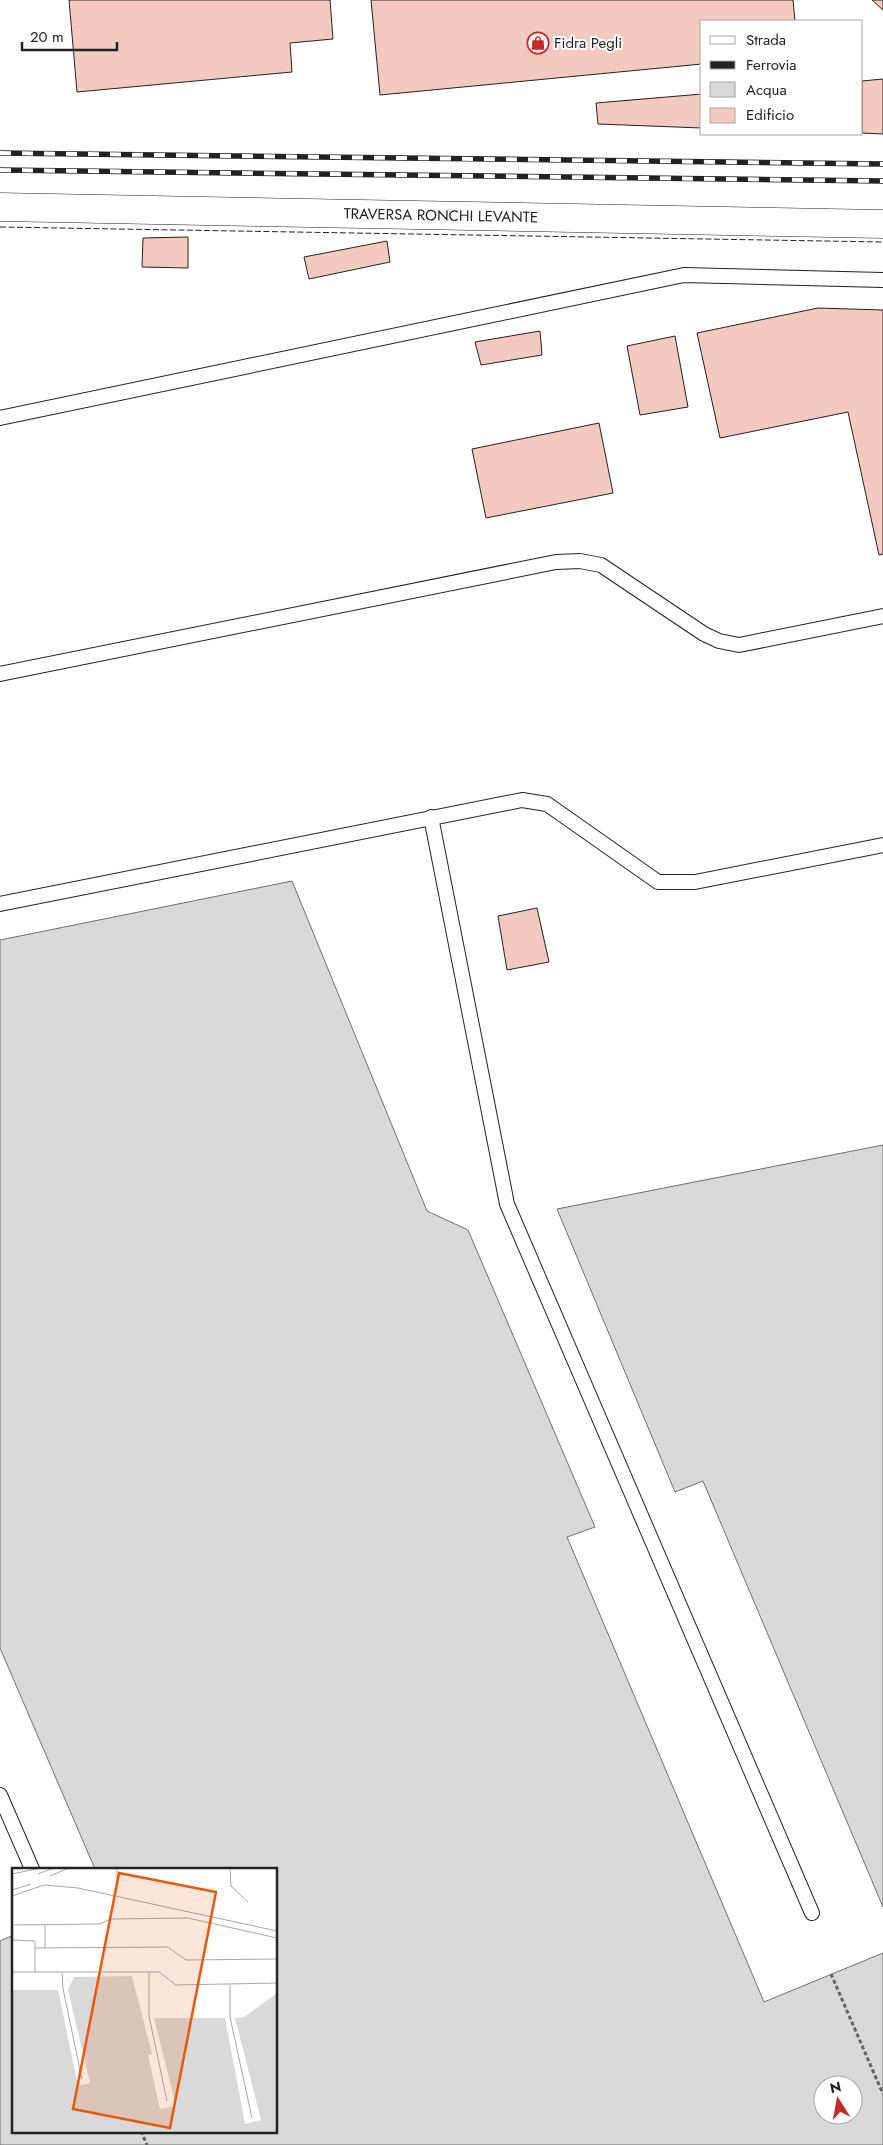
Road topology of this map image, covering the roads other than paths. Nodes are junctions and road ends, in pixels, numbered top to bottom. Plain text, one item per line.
1 (0, 207) edge
2 (883, 224) edge
3 (883, 280) edge
4 (0, 418) edge
5 (883, 616) edge
6 (0, 674) edge
7 (431, 817) junction
8 (883, 845) edge
9 (0, 904) edge
10 (0, 1795) edge
11 (32, 1868) edge
12 (812, 1913) dead end

1 - 2 street, TRAVERSA RONCHI LEVANTE
3 - 4 lane
5 - 6 lane
7 - 8 lane
7 - 9 lane
7 - 12 lane
10 - 11 lane

